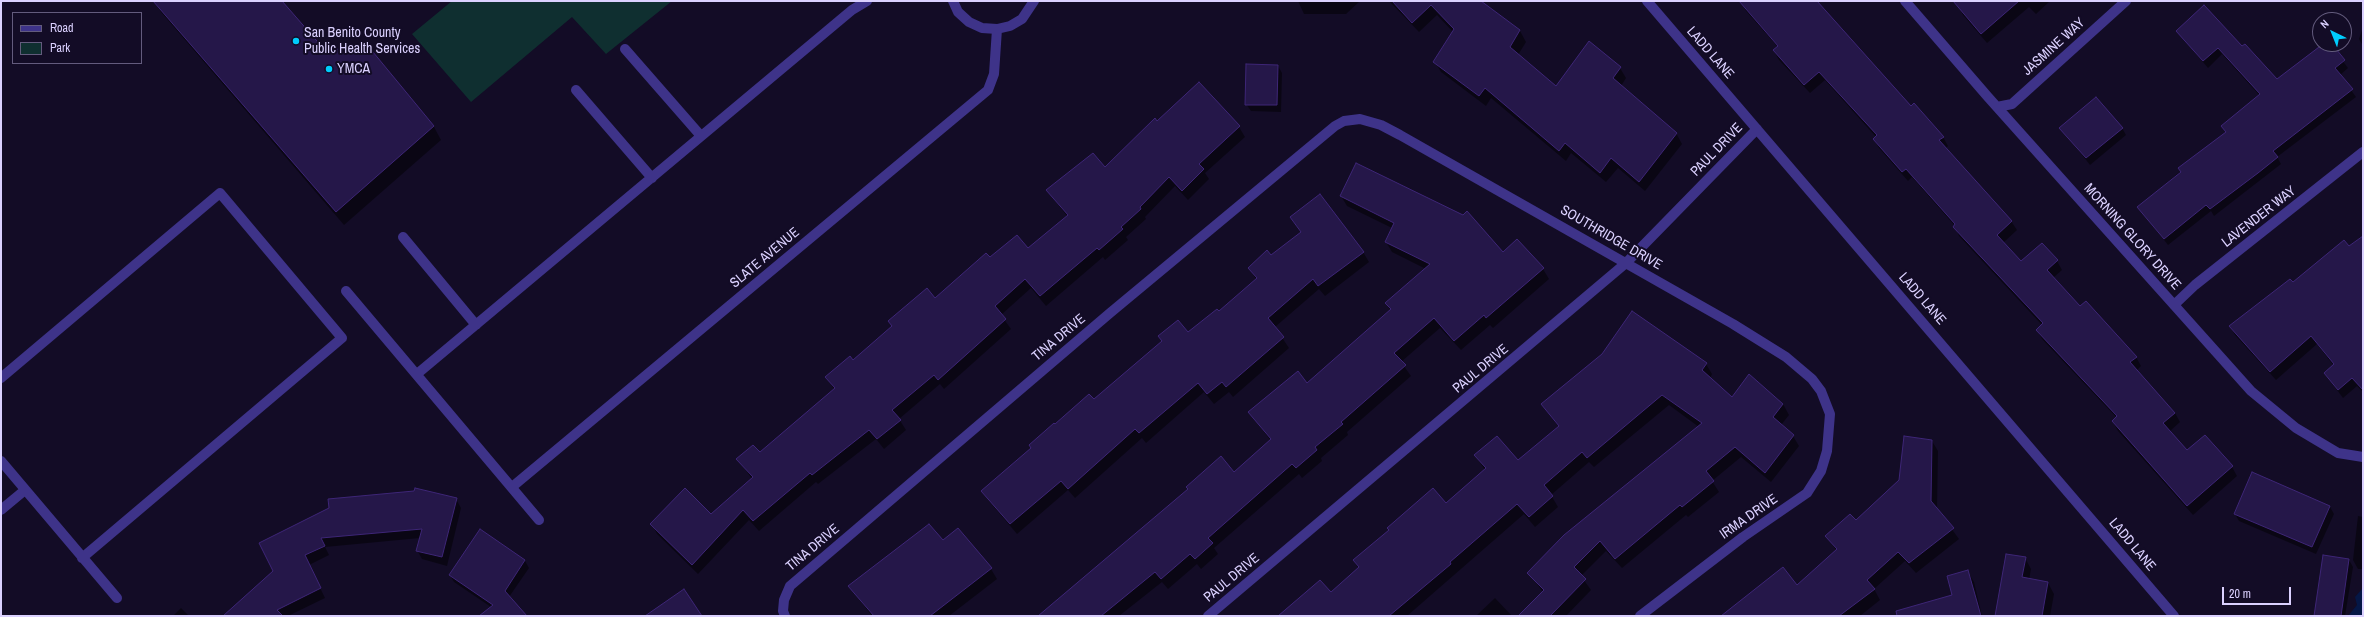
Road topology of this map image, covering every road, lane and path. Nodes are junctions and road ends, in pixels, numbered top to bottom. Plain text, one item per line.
1 (867, 1) edge
2 (952, 1) edge
3 (1034, 1) edge
4 (1647, 1) edge
5 (1905, 1) edge
6 (2126, 1) edge
7 (997, 29) junction
8 (625, 49) dead end
9 (576, 90) dead end
10 (1997, 107) junction
11 (1352, 119) joint
12 (1757, 129) junction
13 (701, 136) junction
14 (2363, 152) edge
15 (652, 178) junction
16 (403, 237) dead end
17 (1626, 263) junction
18 (346, 291) dead end
19 (2174, 305) junction
20 (476, 325) junction
21 (417, 374) junction
22 (1, 378) edge
23 (1830, 414) joint
24 (2363, 457) edge
25 (1, 461) edge
26 (512, 487) junction
27 (25, 490) junction
28 (1, 510) edge
29 (539, 520) dead end
30 (82, 558) junction
31 (117, 598) dead end
32 (785, 616) edge
33 (1208, 616) edge
34 (1640, 616) edge
35 (2174, 616) edge

1 - 13 street
2 - 7 street
3 - 7 street
4 - 12 street, LADD LANE
5 - 10 street, MORNING GLORY DRIVE
6 - 10 street, JASMINE WAY
7 - 26 street, SLATE AVENUE
8 - 13 street
9 - 15 street
10 - 19 street, MORNING GLORY DRIVE
11 - 17 street, SOUTHRIDGE DRIVE
11 - 32 street, TINA DRIVE
12 - 17 street, PAUL DRIVE
12 - 35 street, LADD LANE
13 - 15 street
14 - 19 street, LAVENDER WAY
15 - 20 street
16 - 20 street
17 - 23 street, SOUTHRIDGE DRIVE
17 - 33 street, PAUL DRIVE
18 - 21 street
19 - 24 street, MORNING GLORY DRIVE
20 - 21 street
21 - 26 street
22 - 30 street
23 - 34 street, IRMA DRIVE
25 - 27 street
26 - 29 street
27 - 28 street
27 - 30 street
30 - 31 street

